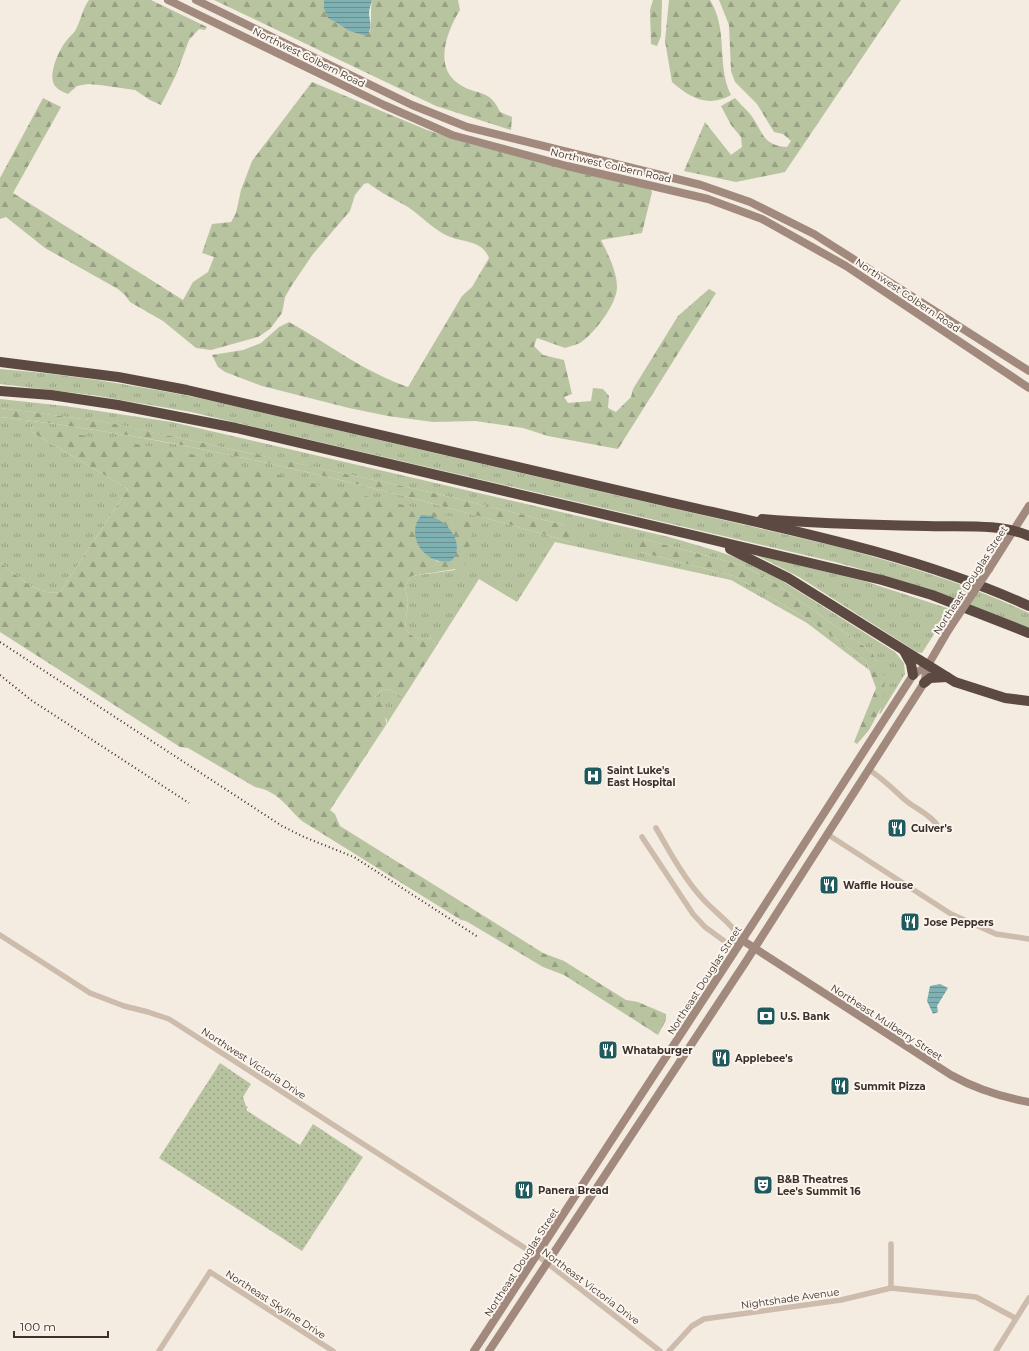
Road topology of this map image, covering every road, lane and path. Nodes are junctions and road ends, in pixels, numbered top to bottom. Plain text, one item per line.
1 (168, 0) edge
2 (196, 0) edge
3 (785, 218) junction
4 (781, 228) junction
5 (0, 362) edge
6 (1029, 371) edge
7 (1029, 388) edge
8 (0, 391) edge
9 (1029, 506) edge
10 (727, 515) junction
11 (1013, 530) junction
12 (688, 534) junction
13 (1029, 536) edge
14 (1029, 606) edge
15 (1029, 634) edge
16 (902, 649) junction
17 (928, 665) junction
18 (912, 675) junction
19 (947, 677) junction
20 (924, 683) junction
21 (1029, 701) edge
22 (868, 769) junction
23 (938, 826) dead end
24 (656, 828) dead end
25 (827, 834) junction
26 (642, 837) dead end
27 (0, 935) edge
28 (1029, 939) edge
29 (742, 940) junction
30 (754, 948) junction
31 (1029, 1102) edge
32 (488, 1226) joint
33 (892, 1244) dead end
34 (537, 1255) junction
35 (547, 1262) junction
36 (891, 1288) junction
37 (1029, 1298) edge
38 (1015, 1318) junction
39 (159, 1351) edge
40 (333, 1351) edge
41 (474, 1351) edge
42 (489, 1351) edge
43 (660, 1351) edge
44 (669, 1351) edge
45 (996, 1351) edge

1 - 4 main road, Northwest Colbern Road
2 - 3 main road, Northwest Colbern Road
3 - 4 main road
3 - 6 main road, Northwest Colbern Road
4 - 7 main road, Northwest Colbern Road
5 - 10 highway
8 - 12 highway
9 - 11 main road, Northeast Douglas Street
10 - 11 highway
10 - 14 highway
11 - 13 highway
11 - 17 main road, Northeast Douglas Street, bridge
12 - 15 highway
12 - 16 highway
16 - 17 highway
16 - 18 highway
17 - 18 main road, Northeast Douglas Street
17 - 19 highway
17 - 20 main road, Northeast Douglas Street
18 - 29 main road, Northeast Douglas Street
19 - 20 highway
19 - 21 highway
20 - 22 main road, Northeast Douglas Street
22 - 23 street
22 - 25 main road, Northeast Douglas Street
24 - 29 street
25 - 28 street
25 - 30 main road, Northeast Douglas Street
26 - 29 street
27 - 32 street, Northwest Victoria Drive
29 - 30 main road, Northeast Mulberry Street
29 - 34 main road, Northeast Douglas Street
30 - 31 main road, Northeast Mulberry Street
30 - 35 main road, Northeast Douglas Street
32 - 34 street, Northeast Victoria Drive
33 - 36 street
34 - 35 street, Northeast Victoria Drive
34 - 41 main road, Northeast Douglas Street
35 - 42 main road, Northeast Douglas Street
35 - 43 street, Northeast Victoria Drive
36 - 38 street, Nightshade Avenue
36 - 44 street, Nightshade Avenue
37 - 38 street
38 - 45 street
39 - 40 street, Northeast Skyline Drive

